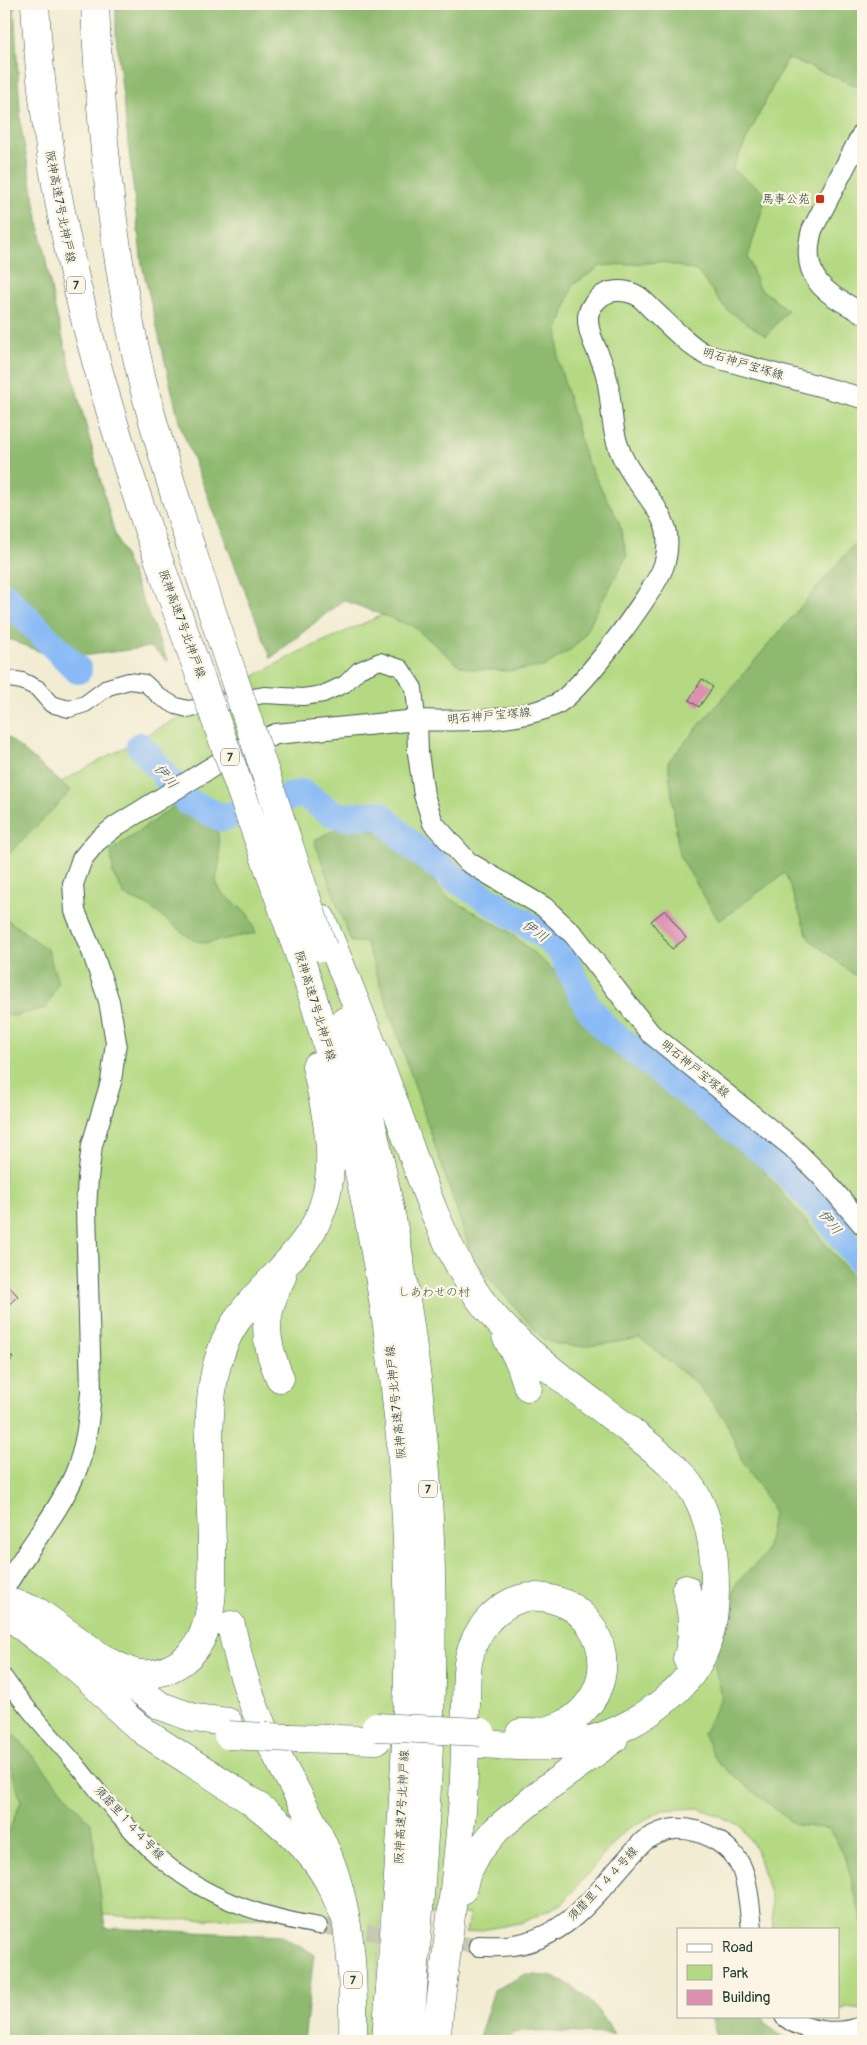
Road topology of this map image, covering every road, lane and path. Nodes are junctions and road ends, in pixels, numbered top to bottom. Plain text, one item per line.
1 (35, 4) edge
2 (96, 4) edge
3 (863, 132) edge
4 (863, 313) edge
5 (863, 398) edge
6 (4, 678) edge
7 (417, 720) junction
8 (312, 952) junction
9 (863, 1225) edge
10 (292, 1258) junction
11 (494, 1318) junction
12 (280, 1378) dead end
13 (528, 1387) dead end
14 (4, 1589) edge
15 (686, 1589) dead end
16 (4, 1602) edge
17 (4, 1608) edge
18 (231, 1625) dead end
19 (91, 1665) junction
20 (4, 1677) edge
21 (652, 1710) junction
22 (481, 1738) junction
23 (346, 1919) junction
24 (319, 1926) tunnel mouth
25 (752, 1928) edge
26 (479, 1946) tunnel mouth
27 (789, 2018) edge
28 (863, 2026) edge
29 (437, 2033) edge
30 (353, 2041) edge
31 (386, 2041) edge
32 (409, 2041) edge

1 - 8 highway, 阪神高速7号北神戸線 / 7, bridge
2 - 8 highway, 阪神高速7号北神戸線 / 7, bridge
3 - 4 street
5 - 7 street, 明石神戸宝塚線
6 - 7 street
7 - 9 street, 明石神戸宝塚線
7 - 14 street
8 - 10 highway, 7
8 - 11 highway, 7
8 - 31 highway, 阪神高速7号北神戸線 / 7
8 - 32 highway, 阪神高速7号北神戸線 / 7
10 - 12 highway
10 - 19 highway, 7
11 - 13 highway
11 - 21 highway, 7
15 - 21 highway, 7
16 - 19 highway, 7
17 - 19 highway, 7
18 - 23 highway
19 - 22 highway, 7, bridge
19 - 23 highway, 7
20 - 24 street, 須磨里１４４号線
21 - 22 highway, 7
21 - 29 highway, 7
22 - 29 highway, 7
23 - 30 highway, 7
25 - 26 street, 須磨里１４４号線
27 - 28 street

